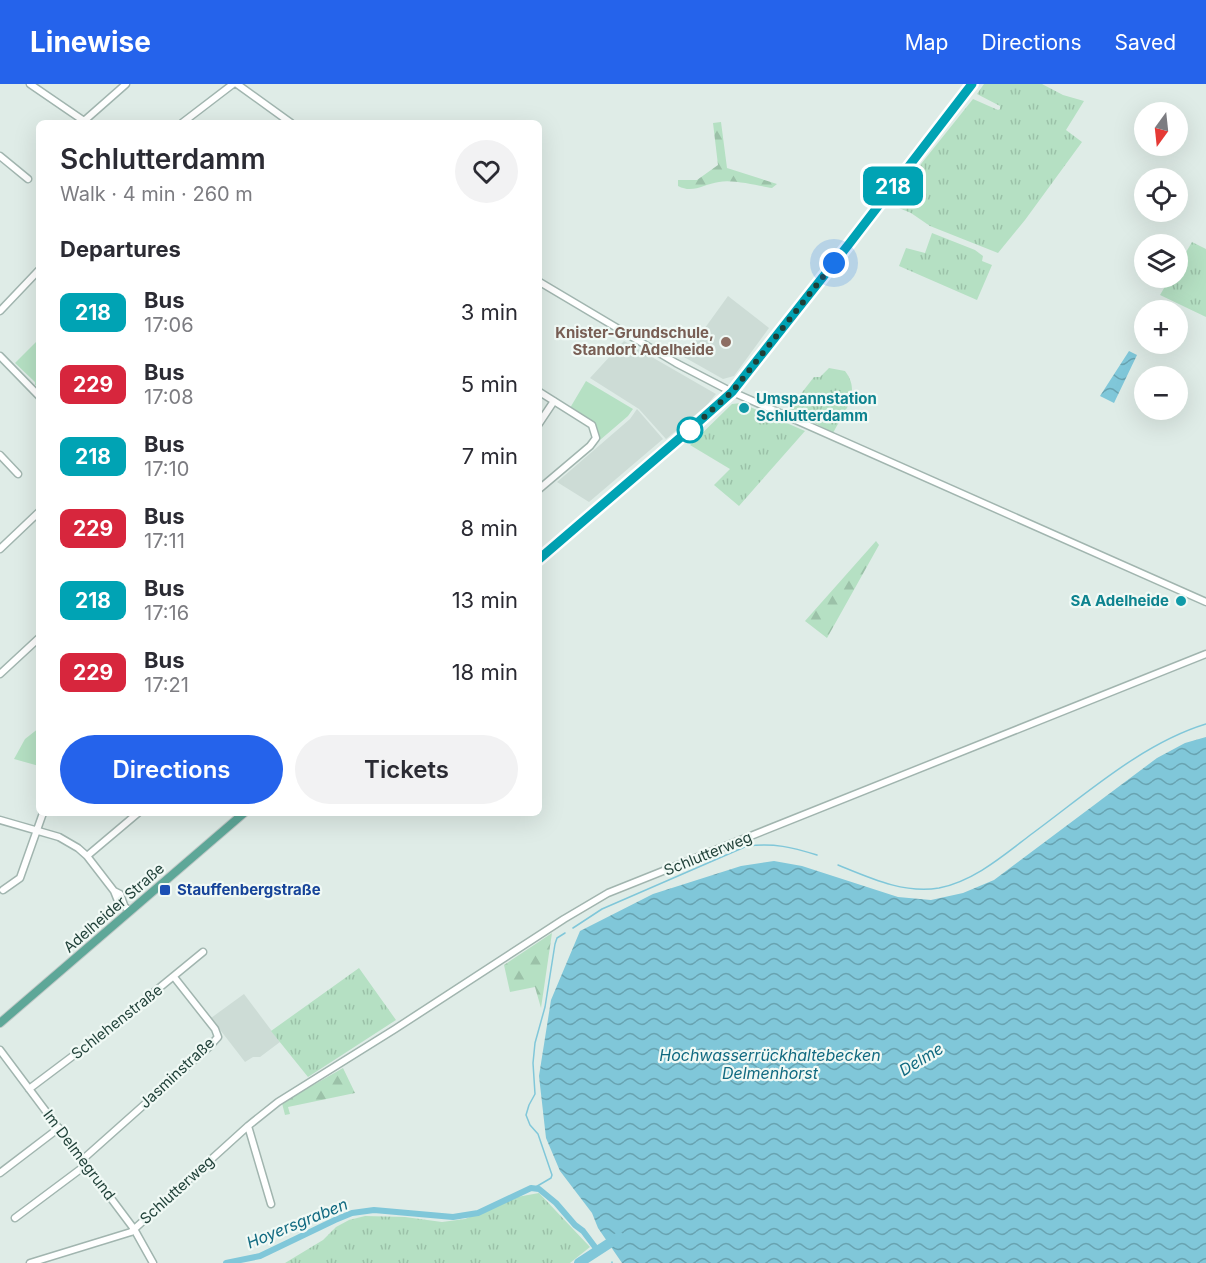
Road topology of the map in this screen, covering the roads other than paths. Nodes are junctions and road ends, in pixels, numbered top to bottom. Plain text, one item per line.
1 (30, 84) edge
2 (126, 84) edge
3 (235, 84) edge
4 (972, 84) edge
5 (83, 120) edge
6 (85, 120) edge
7 (186, 120) edge
8 (287, 120) edge
9 (0, 156) edge
10 (28, 179) dead end
11 (36, 273) edge
12 (542, 283) edge
13 (0, 311) edge
14 (0, 356) edge
15 (732, 392) junction
16 (36, 393) edge
17 (542, 394) edge
18 (554, 401) junction
19 (542, 419) edge
20 (0, 455) edge
21 (18, 474) dead end
22 (542, 487) edge
23 (36, 515) edge
24 (0, 549) edge
25 (542, 557) edge
26 (1206, 602) edge
27 (36, 641) edge
28 (1206, 654) edge
29 (0, 674) edge
30 (41, 816) edge
31 (134, 816) edge
32 (240, 816) edge
33 (0, 819) edge
34 (34, 829) junction
35 (87, 856) junction
36 (3, 890) dead end
37 (127, 908) junction
38 (203, 952) dead end
39 (174, 977) junction
40 (0, 1023) edge
41 (0, 1050) edge
42 (29, 1089) junction
43 (248, 1126) junction
44 (59, 1128) junction
45 (84, 1162) junction
46 (0, 1173) edge
47 (271, 1204) dead end
48 (15, 1218) dead end
49 (134, 1229) junction
50 (30, 1263) edge
51 (153, 1263) edge

1 - 5 street
2 - 6 street
3 - 7 street
3 - 8 street
4 - 15 main road
9 - 10 street
11 - 13 street
12 - 15 street
14 - 16 street
15 - 25 main road
15 - 26 street
17 - 18 street
18 - 19 street
18 - 22 street
20 - 21 street
23 - 24 street
27 - 29 street
28 - 43 street, Schlutterweg
30 - 34 street
31 - 35 street
32 - 37 main road, Adelheider Straße
33 - 34 street
34 - 35 street
34 - 36 street
35 - 37 street
37 - 40 main road, Adelheider Straße
38 - 39 street, Schlehenstraße
39 - 42 street, Schlehenstraße
39 - 45 street, Jasminstraße
41 - 42 street, Im Delmegrund
42 - 44 street, Im Delmegrund
43 - 47 street
43 - 49 street, Schlutterweg
44 - 45 street, Im Delmegrund
44 - 46 street
45 - 48 street
45 - 49 street, Im Delmegrund
49 - 50 street, Schlutterweg
49 - 51 street, Im Delmegrund

